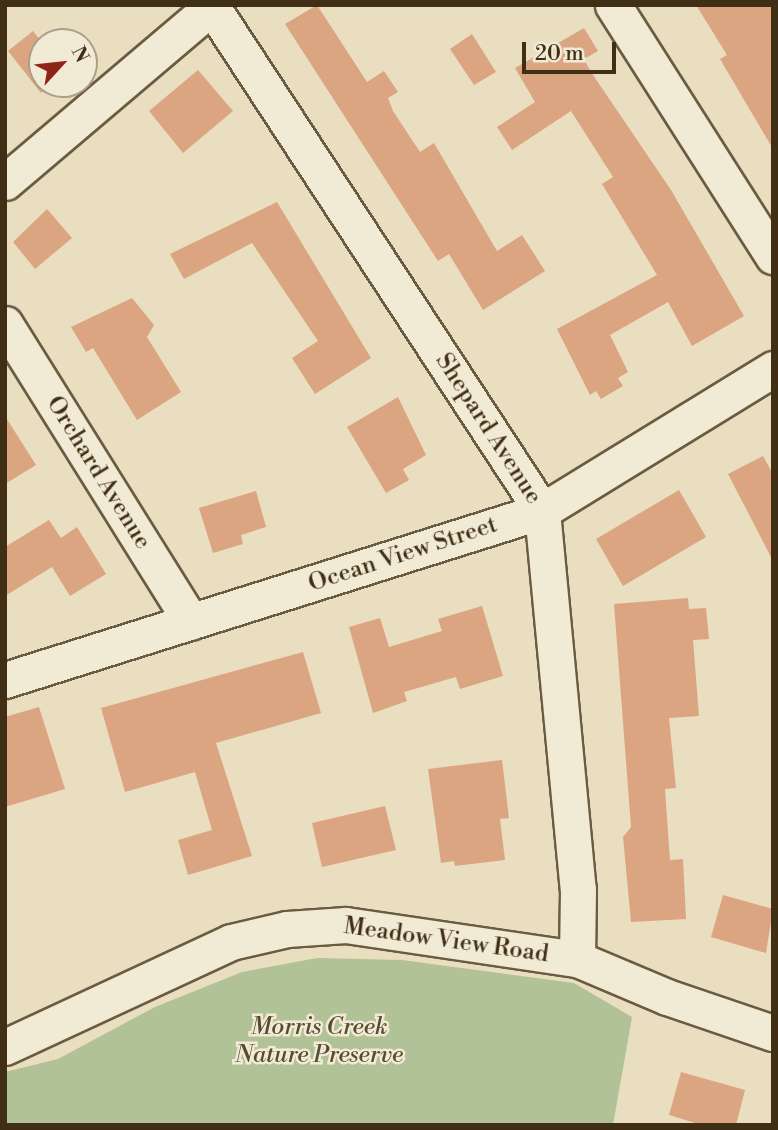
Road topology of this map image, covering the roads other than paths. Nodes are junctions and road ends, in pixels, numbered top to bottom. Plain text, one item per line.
1 (613, 5) edge
2 (213, 6) edge
3 (5, 182) edge
4 (773, 256) edge
5 (5, 324) edge
6 (773, 369) edge
7 (542, 511) junction
8 (191, 622) junction
9 (5, 680) edge
10 (577, 959) junction
11 (773, 1033) edge
12 (5, 1047) edge

1 - 4 street
2 - 3 street
2 - 7 street, Shepard Avenue
5 - 8 street, Orchard Avenue
6 - 7 street, Ocean View Street
7 - 8 street, Ocean View Street
7 - 10 street, Shepard Avenue
8 - 9 street, Ocean View Street
10 - 11 street, Meadow View Road
10 - 12 street, Meadow View Road

